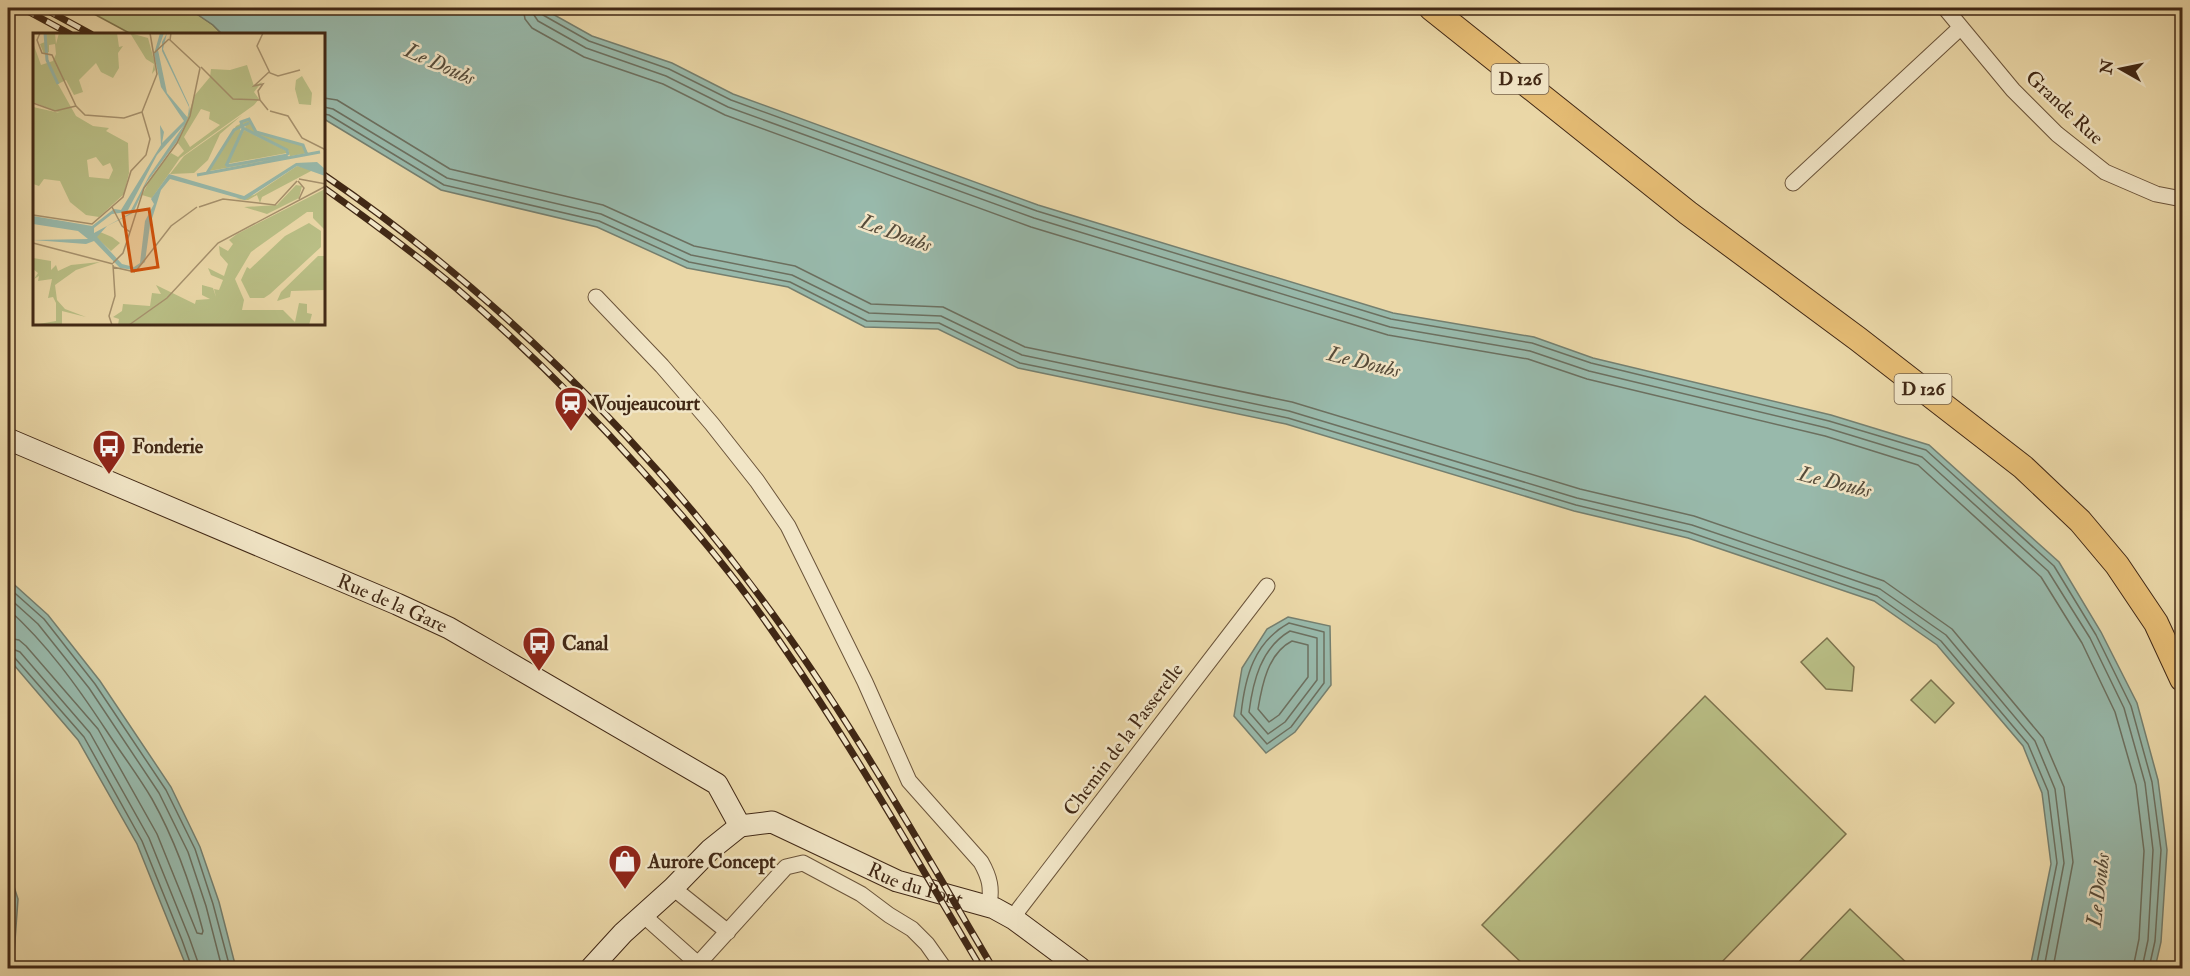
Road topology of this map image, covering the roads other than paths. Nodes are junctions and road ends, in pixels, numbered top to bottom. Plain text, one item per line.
1 (1431, 8) edge
2 (1945, 8) edge
3 (1960, 28) junction
4 (1793, 183) dead end
5 (2182, 199) edge
6 (596, 297) dead end
7 (8, 440) edge
8 (1267, 586) dead end
9 (2182, 679) edge
10 (740, 826) junction
11 (673, 888) junction
12 (989, 906) junction
13 (643, 915) junction
14 (1014, 919) junction
15 (728, 932) junction
16 (698, 966) edge
17 (591, 969) edge
18 (944, 969) edge
19 (1080, 969) edge

1 - 9 main road, D 126
2 - 3 street, Grande Rue
3 - 4 street
3 - 5 street, Grande Rue
6 - 12 street
7 - 10 main road, Rue de la Gare
8 - 14 street, Chemin de la Passerelle
10 - 11 main road
10 - 12 main road, Rue du Pont
11 - 13 main road
11 - 15 street
12 - 14 main road, Rue du Pont
13 - 16 street
13 - 17 main road
14 - 19 main road, Rue du Pont
15 - 16 street
15 - 18 street

